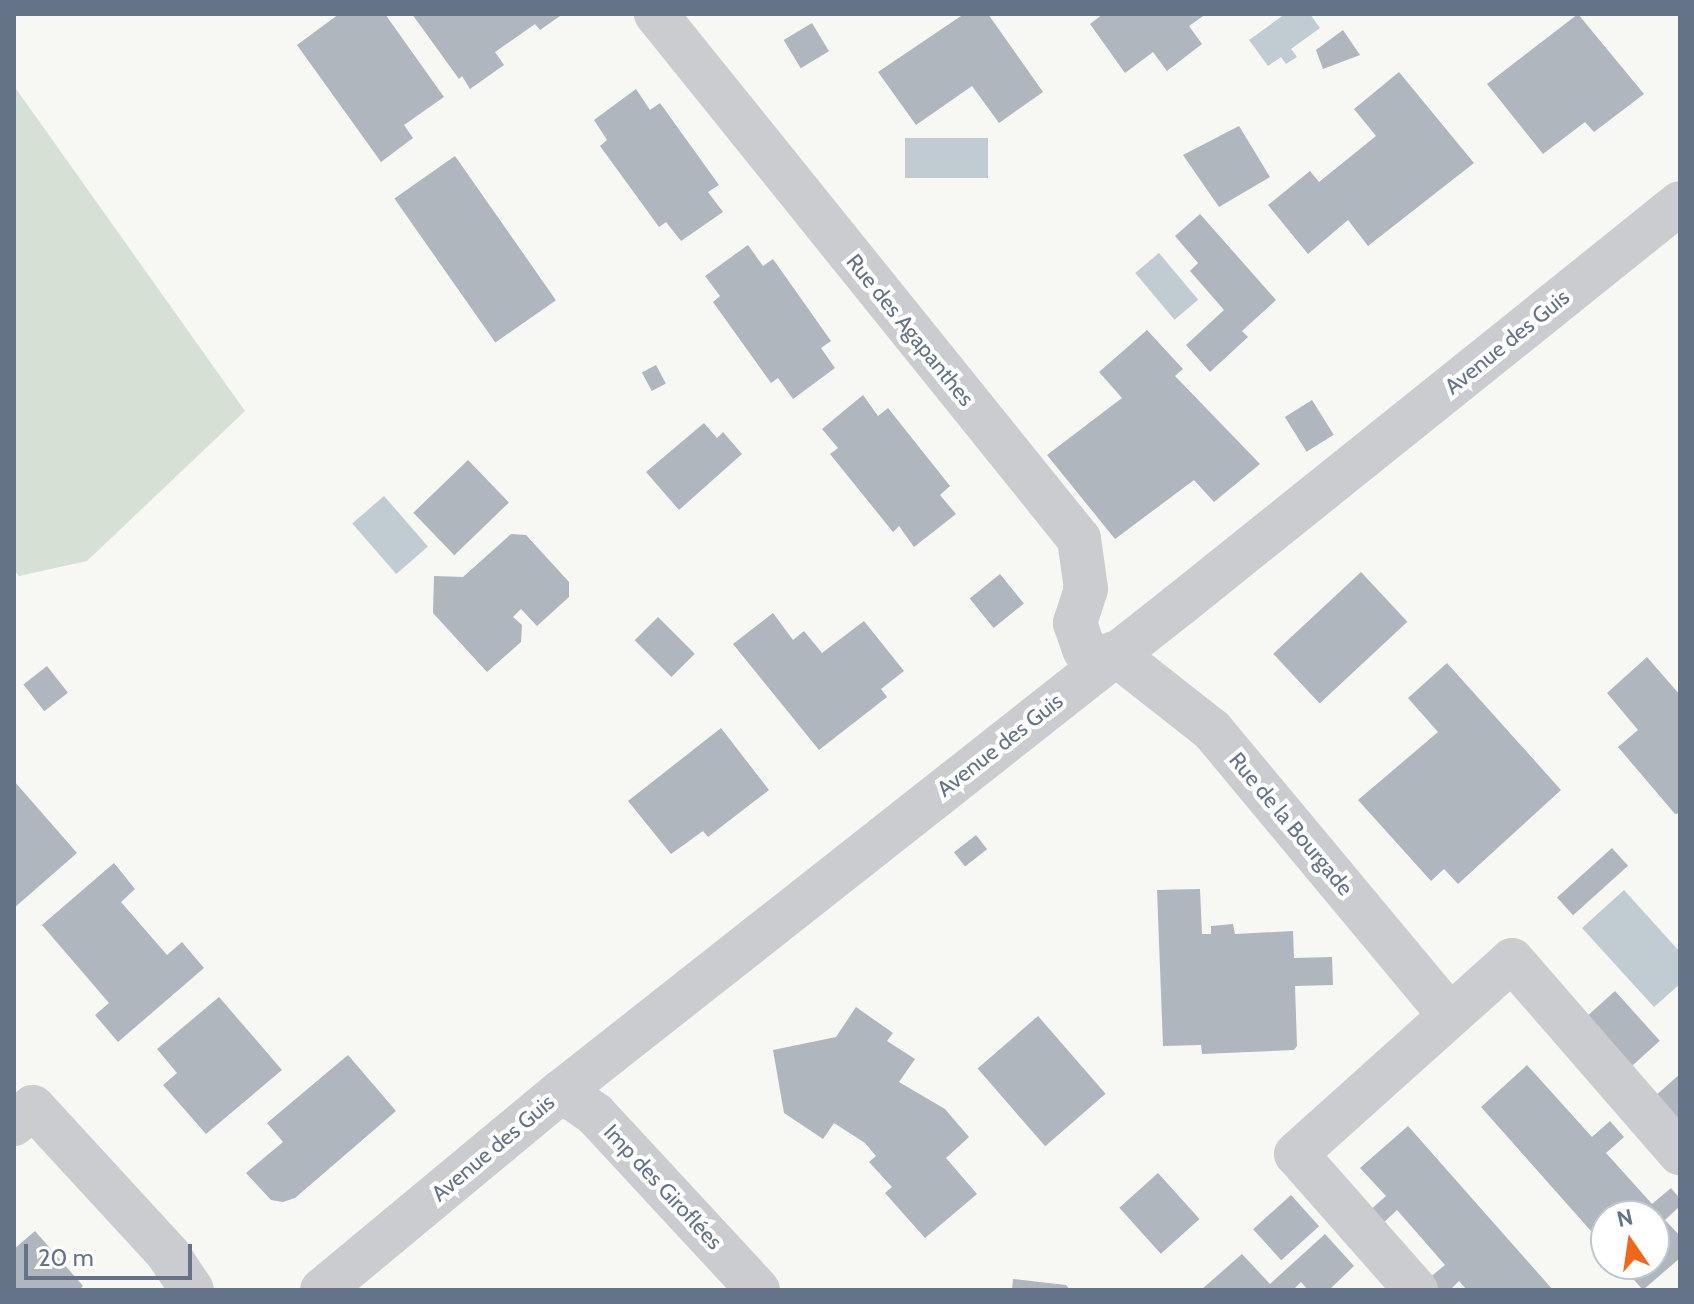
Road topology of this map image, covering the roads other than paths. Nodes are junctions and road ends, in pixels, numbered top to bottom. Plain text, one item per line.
1 (656, 14) edge
2 (1680, 203) edge
3 (1107, 660) junction
4 (1449, 1014) junction
5 (562, 1091) junction
6 (14, 1124) edge
7 (1680, 1153) edge
8 (192, 1290) edge
9 (322, 1290) edge
10 (758, 1290) edge
11 (1416, 1290) edge

1 - 3 street, Rue des Agapanthes
2 - 3 street, Avenue des Guis
3 - 4 street, Rue de la Bourgade
3 - 5 street, Avenue des Guis
4 - 7 street
4 - 11 street
5 - 9 street, Avenue des Guis
5 - 10 street, Imp des Giroflées
6 - 8 street

